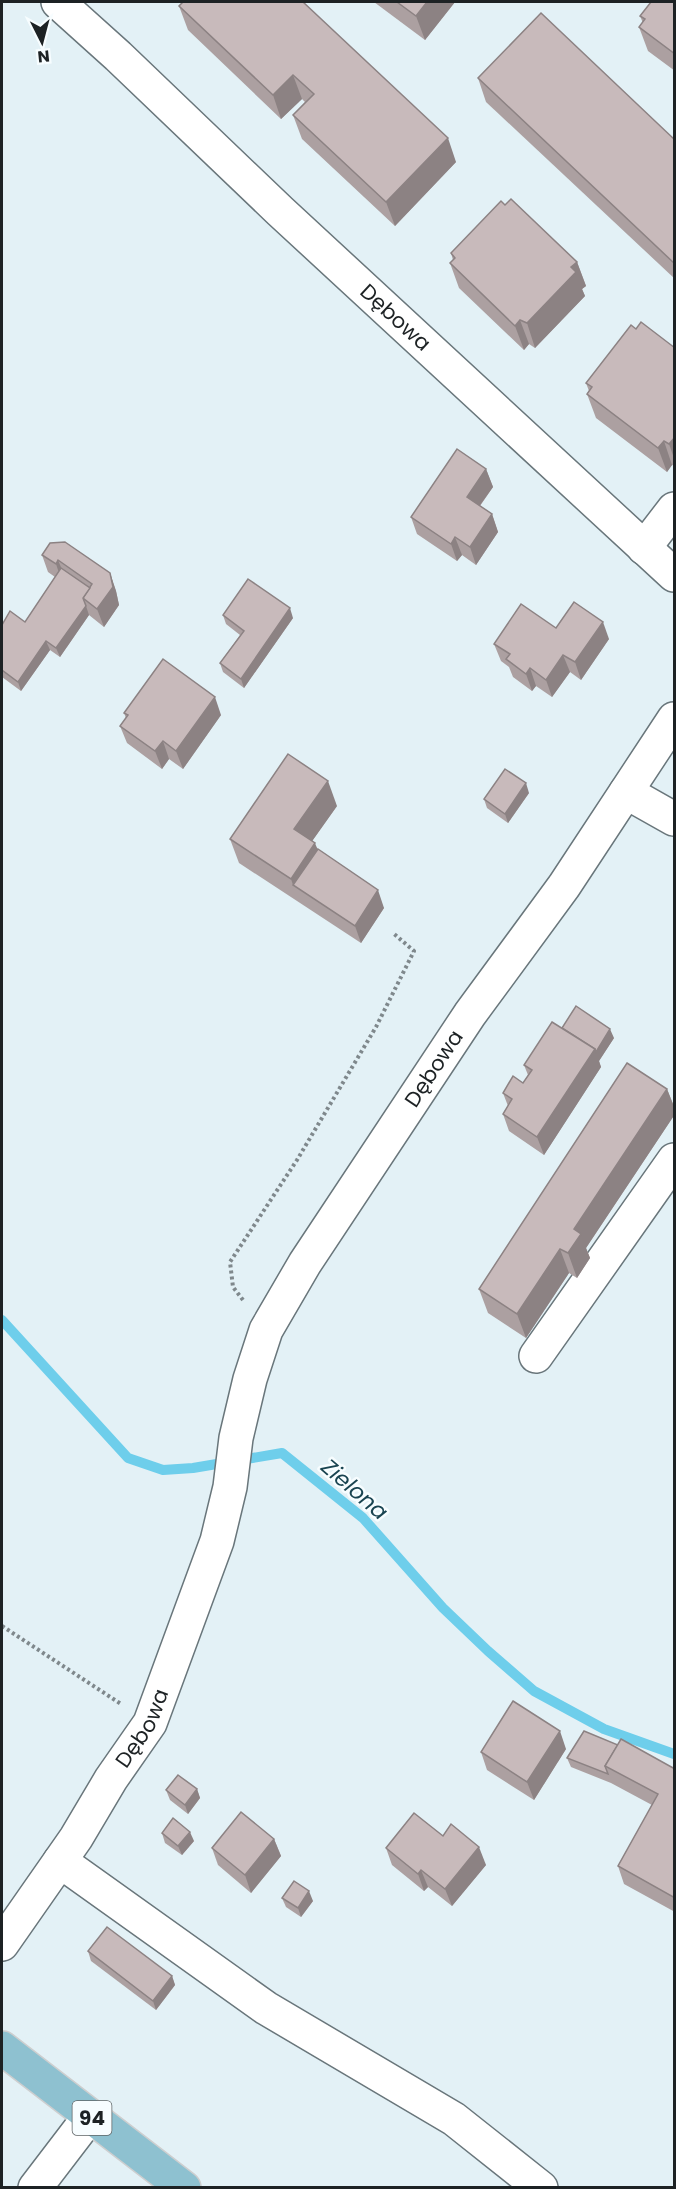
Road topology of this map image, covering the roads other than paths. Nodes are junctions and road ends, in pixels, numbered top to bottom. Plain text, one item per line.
1 (58, 2) edge
2 (675, 509) edge
3 (644, 548) junction
4 (675, 575) edge
5 (675, 719) edge
6 (626, 792) junction
7 (675, 819) edge
8 (675, 1160) edge
9 (536, 1356) dead end
10 (60, 1861) junction
11 (2, 1944) edge
12 (2, 2048) edge
13 (90, 2116) junction
14 (35, 2187) edge
15 (184, 2187) edge
16 (541, 2187) edge

1 - 3 street, Dębowa
2 - 3 street
3 - 4 street, Dębowa
5 - 6 street, Dębowa
6 - 7 street
6 - 10 street, Dębowa
8 - 9 street
10 - 11 street, Dębowa
10 - 16 street
12 - 13 main road, 94
13 - 14 street
13 - 15 main road, 94

